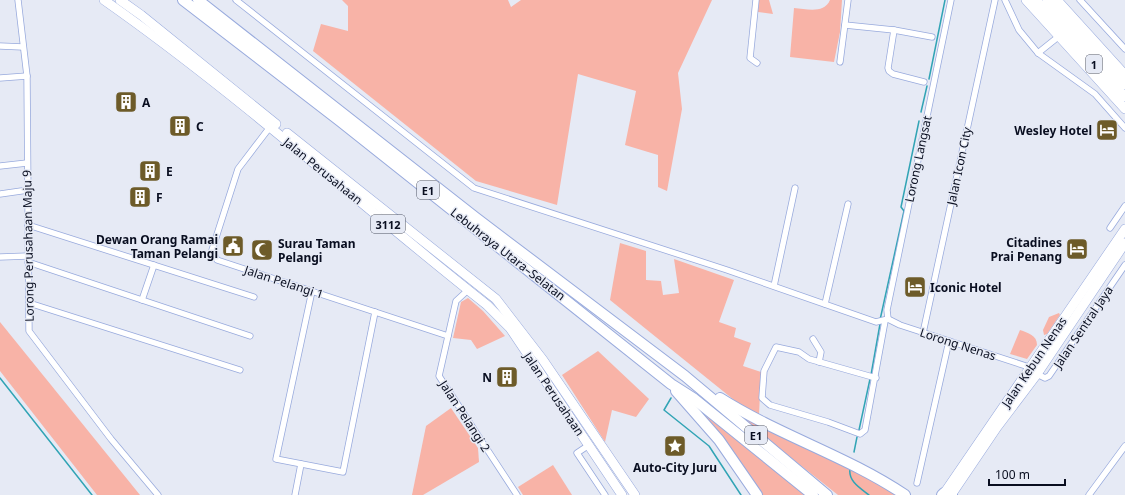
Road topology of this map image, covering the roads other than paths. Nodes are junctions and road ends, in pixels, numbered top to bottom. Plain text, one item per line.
1 (18, 0) edge
2 (104, 0) edge
3 (120, 0) edge
4 (183, 0) edge
5 (198, 0) edge
6 (236, 0) edge
7 (756, 0) edge
8 (848, 0) edge
9 (952, 0) edge
10 (996, 0) edge
11 (1005, 0) edge
12 (1026, 0) edge
13 (1036, 0) edge
14 (1047, 0) edge
15 (1057, 0) edge
16 (1080, 0) edge
17 (845, 25) junction
18 (894, 30) junction
19 (1064, 31) junction
20 (932, 37) dead end
21 (0, 46) edge
22 (23, 47) junction
23 (1125, 49) edge
24 (1038, 52) junction
25 (840, 62) dead end
26 (757, 63) dead end
27 (1125, 74) edge
28 (27, 76) junction
29 (0, 78) edge
30 (924, 82) dead end
31 (1125, 85) edge
32 (1125, 97) edge
33 (1125, 109) edge
34 (270, 127) junction
35 (1125, 128) edge
36 (27, 163) junction
37 (0, 166) edge
38 (795, 188) dead end
39 (28, 190) junction
40 (0, 194) edge
41 (848, 204) dead end
42 (1125, 206) edge
43 (28, 225) junction
44 (1110, 228) dead end
45 (1125, 229) edge
46 (1125, 244) edge
47 (0, 257) edge
48 (28, 259) junction
49 (154, 265) junction
50 (1125, 265) edge
51 (774, 286) junction
52 (468, 290) junction
53 (312, 292) junction
54 (254, 297) dead end
55 (142, 300) junction
56 (29, 303) junction
57 (825, 304) junction
58 (375, 312) junction
59 (883, 321) junction
60 (923, 333) junction
61 (250, 336) dead end
62 (448, 336) junction
63 (813, 339) dead end
64 (949, 341) junction
65 (819, 362) junction
66 (1029, 367) junction
67 (240, 370) dead end
68 (1037, 374) junction
69 (685, 376) junction
70 (872, 377) junction
71 (671, 384) junction
72 (589, 445) junction
73 (1125, 446) edge
74 (301, 464) junction
75 (917, 483) dead end
76 (947, 494) edge
77 (158, 495) edge
78 (296, 495) edge
79 (517, 495) edge
80 (605, 495) edge
81 (622, 495) edge
82 (635, 495) edge
83 (757, 495) edge
84 (813, 495) edge
85 (827, 495) edge
86 (905, 495) edge
87 (1089, 495) edge

1 - 22 street, Lorong Perusahaan Maju 9
2 - 34 main road, Jalan Perusahaan / 3112
3 - 82 main road, Jalan Perusahaan / 3112
4 - 71 highway, Lebuhraya Utara–Selatan / E1
5 - 69 highway, Lebuhraya Utara–Selatan / E1
6 - 51 street, Lorong Nenas
7 - 26 street
8 - 17 street
9 - 59 street, Lorong Langsat
10 - 60 street, Jalan Icon City
11 - 24 street
12 - 19 main road
13 - 19 main road, 1
14 - 19 main road, 1
15 - 27 main road
16 - 23 street
17 - 18 street
17 - 25 street
18 - 20 street
18 - 30 street
19 - 24 street
19 - 31 main road, 1
19 - 32 main road, 1
19 - 33 main road
21 - 22 street
22 - 28 street, Lorong Perusahaan Maju 9
24 - 35 street
28 - 29 street
28 - 36 street, Lorong Perusahaan Maju 9
34 - 52 main road, Jalan Perusahaan / 3112
34 - 53 street, Jalan Pelangi 1
36 - 37 street
36 - 39 street, Lorong Perusahaan Maju 9
38 - 51 street
39 - 40 street
39 - 43 street, Lorong Perusahaan Maju 9
41 - 57 street
42 - 44 street
43 - 48 street, Lorong Perusahaan Maju 9
43 - 49 street
45 - 66 main road, Jalan Kebun Nenas
46 - 68 main road, Jalan Kebun Nenas
47 - 48 street
48 - 55 street
48 - 56 street, Lorong Perusahaan Maju 9
49 - 54 street
49 - 55 street
50 - 68 street, Jalan Sentral Jaya
51 - 57 street, Lorong Nenas
52 - 62 street, Jalan Pelangi 2
52 - 72 main road, Jalan Perusahaan / 3112
53 - 58 street, Jalan Pelangi 1
53 - 74 street
55 - 61 street
56 - 67 street
56 - 77 street, Lorong Perusahaan Maju 9
57 - 59 street, Lorong Nenas
58 - 62 street, Jalan Pelangi 1
58 - 74 street
59 - 60 street, Lorong Nenas
59 - 70 street, Lorong Langsat
60 - 64 street, Lorong Nenas
62 - 79 street, Jalan Pelangi 2
63 - 65 street
64 - 66 street, Lorong Nenas
64 - 75 street
65 - 70 street
65 - 70 street, Lorong Langsat
66 - 76 main road, Jalan Kebun Nenas
68 - 76 main road, Jalan Kebun Nenas
69 - 85 highway, Lebuhraya Utara–Selatan / E1
69 - 86 highway
71 - 83 highway
71 - 84 highway, Lebuhraya Utara–Selatan / E1
72 - 80 street
72 - 81 main road, Jalan Perusahaan / 3112
73 - 87 street
74 - 78 street

